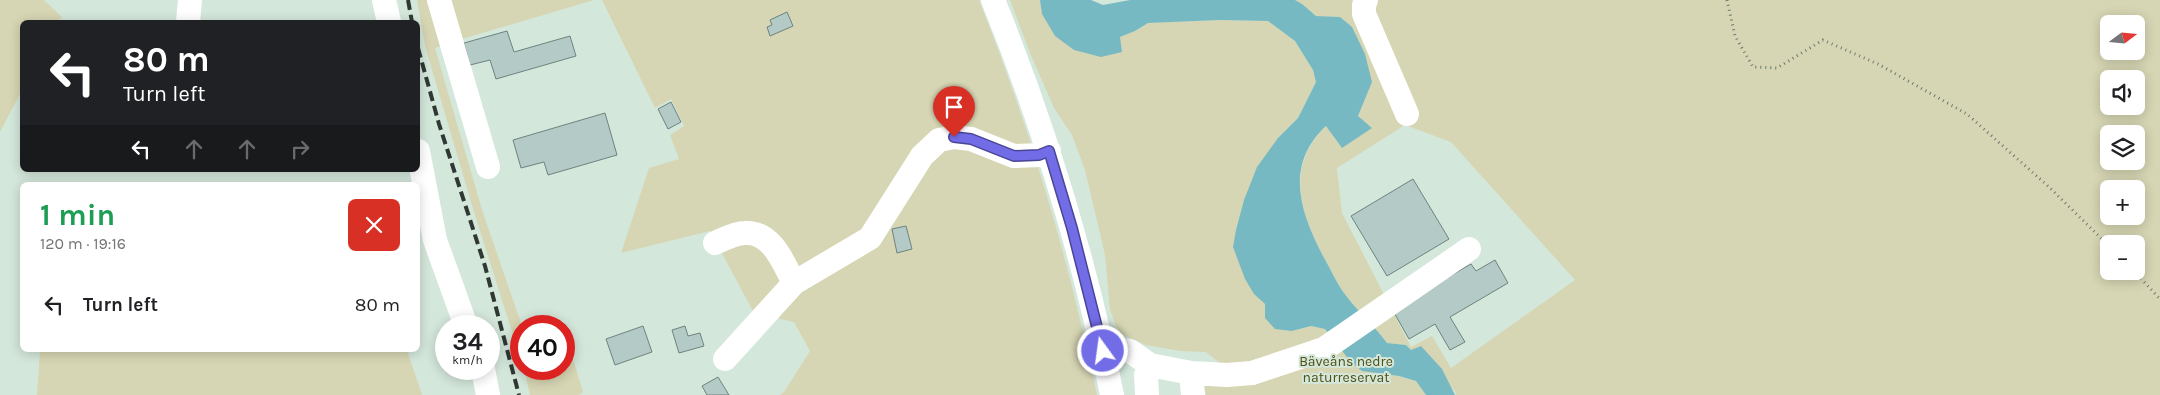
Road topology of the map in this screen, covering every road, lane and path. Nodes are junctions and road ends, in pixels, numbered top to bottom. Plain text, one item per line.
1 (190, 0) edge
2 (384, 0) edge
3 (439, 0) edge
4 (994, 0) edge
5 (1366, 0) edge
6 (1727, 0) edge
7 (188, 20) edge
8 (389, 20) edge
9 (1408, 114) dead end
10 (1049, 151) junction
11 (420, 161) edge
12 (488, 167) dead end
13 (2100, 237) edge
14 (715, 243) dead end
15 (1469, 249) dead end
16 (2142, 280) edge
17 (794, 283) junction
18 (2160, 299) edge
19 (462, 315) edge
20 (1103, 351) junction
21 (725, 359) dead end
22 (1150, 365) junction
23 (485, 380) edge
24 (1192, 384) edge
25 (488, 395) edge
26 (1112, 395) edge
27 (1147, 395) edge

1 - 7 street
2 - 8 street
3 - 12 street
4 - 10 street
5 - 9 street
6 - 13 path
10 - 17 street
10 - 20 street
11 - 19 street
14 - 17 street
15 - 24 street
16 - 18 path
17 - 21 street
20 - 22 street
20 - 26 street
22 - 24 street
22 - 27 street
23 - 25 street

